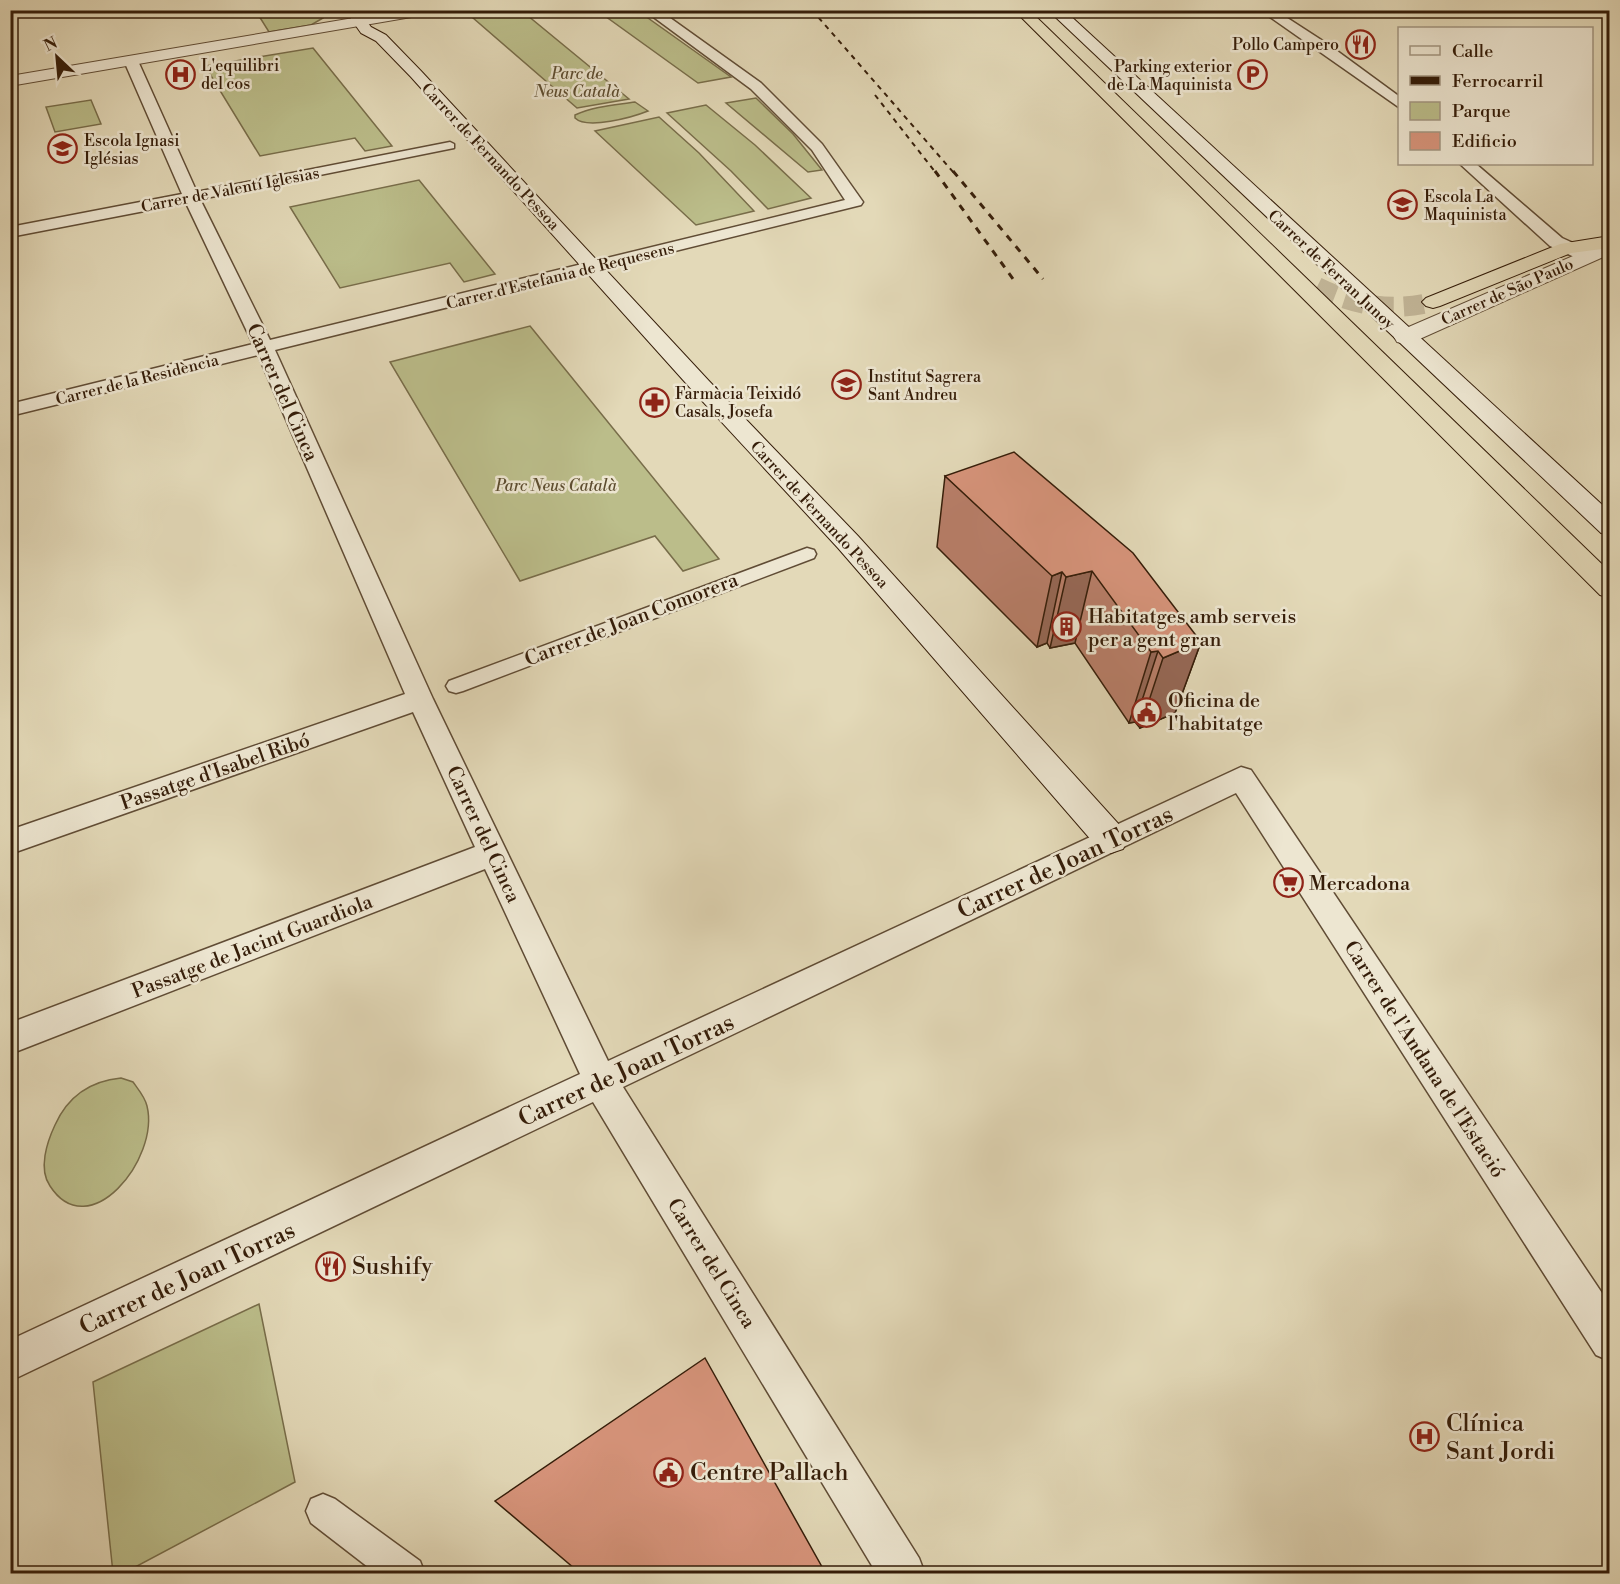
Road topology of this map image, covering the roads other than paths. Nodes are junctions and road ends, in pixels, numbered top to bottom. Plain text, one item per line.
1 (392, 10) edge
2 (429, 10) edge
3 (650, 10) edge
4 (1021, 10) edge
5 (1055, 10) edge
6 (1266, 10) edge
7 (355, 16) edge
8 (131, 61) junction
9 (10, 81) edge
10 (1398, 103) edge
11 (450, 146) dead end
12 (1468, 165) edge
13 (190, 197) junction
14 (10, 232) edge
15 (1610, 244) edge
16 (1567, 248) junction
17 (1587, 256) junction
18 (592, 267) junction
19 (1289, 272) junction
20 (1317, 287) tunnel mouth
21 (1433, 302) tunnel mouth
22 (1405, 337) junction
23 (264, 347) junction
24 (10, 411) edge
25 (1610, 527) edge
26 (807, 554) dead end
27 (1610, 589) edge
28 (456, 686) dead end
29 (420, 699) junction
30 (1241, 778) joint
31 (1111, 839) junction
32 (10, 842) edge
33 (493, 853) junction
34 (10, 1040) edge
35 (601, 1083) junction
36 (1610, 1341) edge
37 (10, 1361) edge
38 (323, 1510) dead end
39 (407, 1574) edge
40 (903, 1574) edge

1 - 7 main road
2 - 7 main road
3 - 18 street, Carrer d'Estefania de Requesens
4 - 19 highway
5 - 22 main road, Carrer de Ferran Junoy
6 - 10 street
7 - 8 main road
7 - 18 main road, Carrer de Fernando Pessoa
8 - 9 main road
8 - 13 street, Carrer del Cinca
11 - 13 street, Carrer de Valentí Iglesias
12 - 16 street
13 - 14 street, Carrer de Valentí Iglesias
13 - 23 street, Carrer del Cinca
15 - 16 highway
15 - 17 main road, Carrer de São Paulo
16 - 17 street
16 - 21 highway
17 - 22 main road, Carrer de São Paulo
18 - 23 street, Carrer d'Estefania de Requesens
18 - 31 main road, Carrer de Fernando Pessoa
19 - 20 highway
19 - 27 highway
22 - 25 main road, Carrer de Ferran Junoy
23 - 24 street, Carrer de la Residència
23 - 29 street, Carrer del Cinca
26 - 28 street, Carrer de Joan Comorera
29 - 32 street, Passatge d'Isabel Ribó
29 - 33 street, Carrer del Cinca
30 - 31 street, Carrer de Joan Torras
30 - 36 street, Carrer de l'Andana de l'Estació
31 - 35 street, Carrer de Joan Torras
33 - 34 street, Passatge de Jacint Guardiola
33 - 35 street, Carrer del Cinca
35 - 37 street, Carrer de Joan Torras
35 - 40 street, Carrer del Cinca
38 - 39 street

